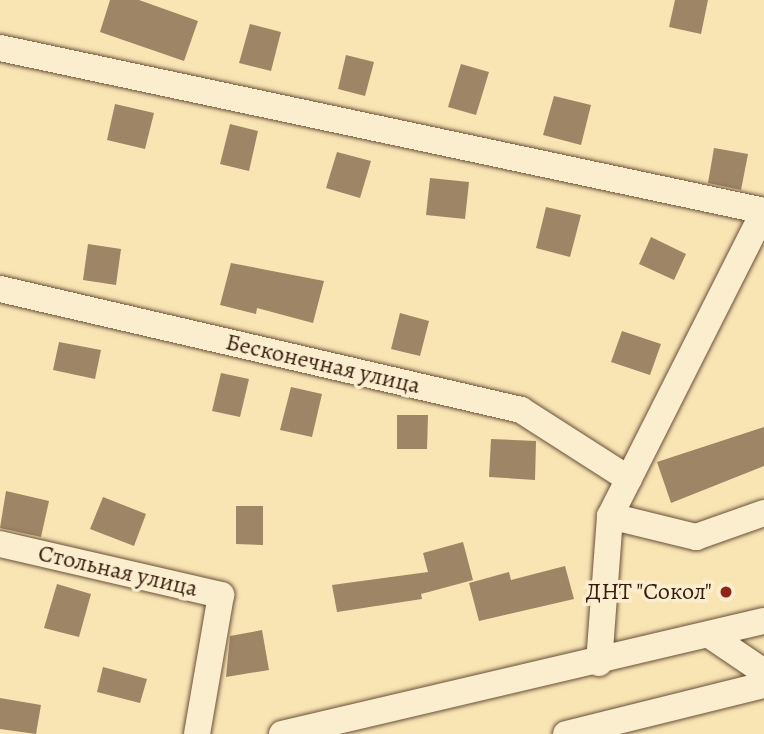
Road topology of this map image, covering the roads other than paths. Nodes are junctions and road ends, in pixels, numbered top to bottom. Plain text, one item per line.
1 (0, 48) edge
2 (764, 211) edge
3 (0, 289) edge
4 (629, 479) junction
5 (764, 513) edge
6 (610, 516) junction
7 (0, 544) edge
8 (764, 621) edge
9 (711, 636) junction
10 (599, 663) junction
11 (764, 672) edge
12 (764, 685) edge
13 (197, 734) edge
14 (282, 734) edge
15 (566, 734) edge

1 - 2 street
2 - 4 street
3 - 4 street, Бесконечная улица
4 - 6 street
5 - 6 street
6 - 10 street
7 - 13 street, Стольная улица
8 - 9 street
9 - 10 street
9 - 11 street
10 - 14 street
12 - 15 street

